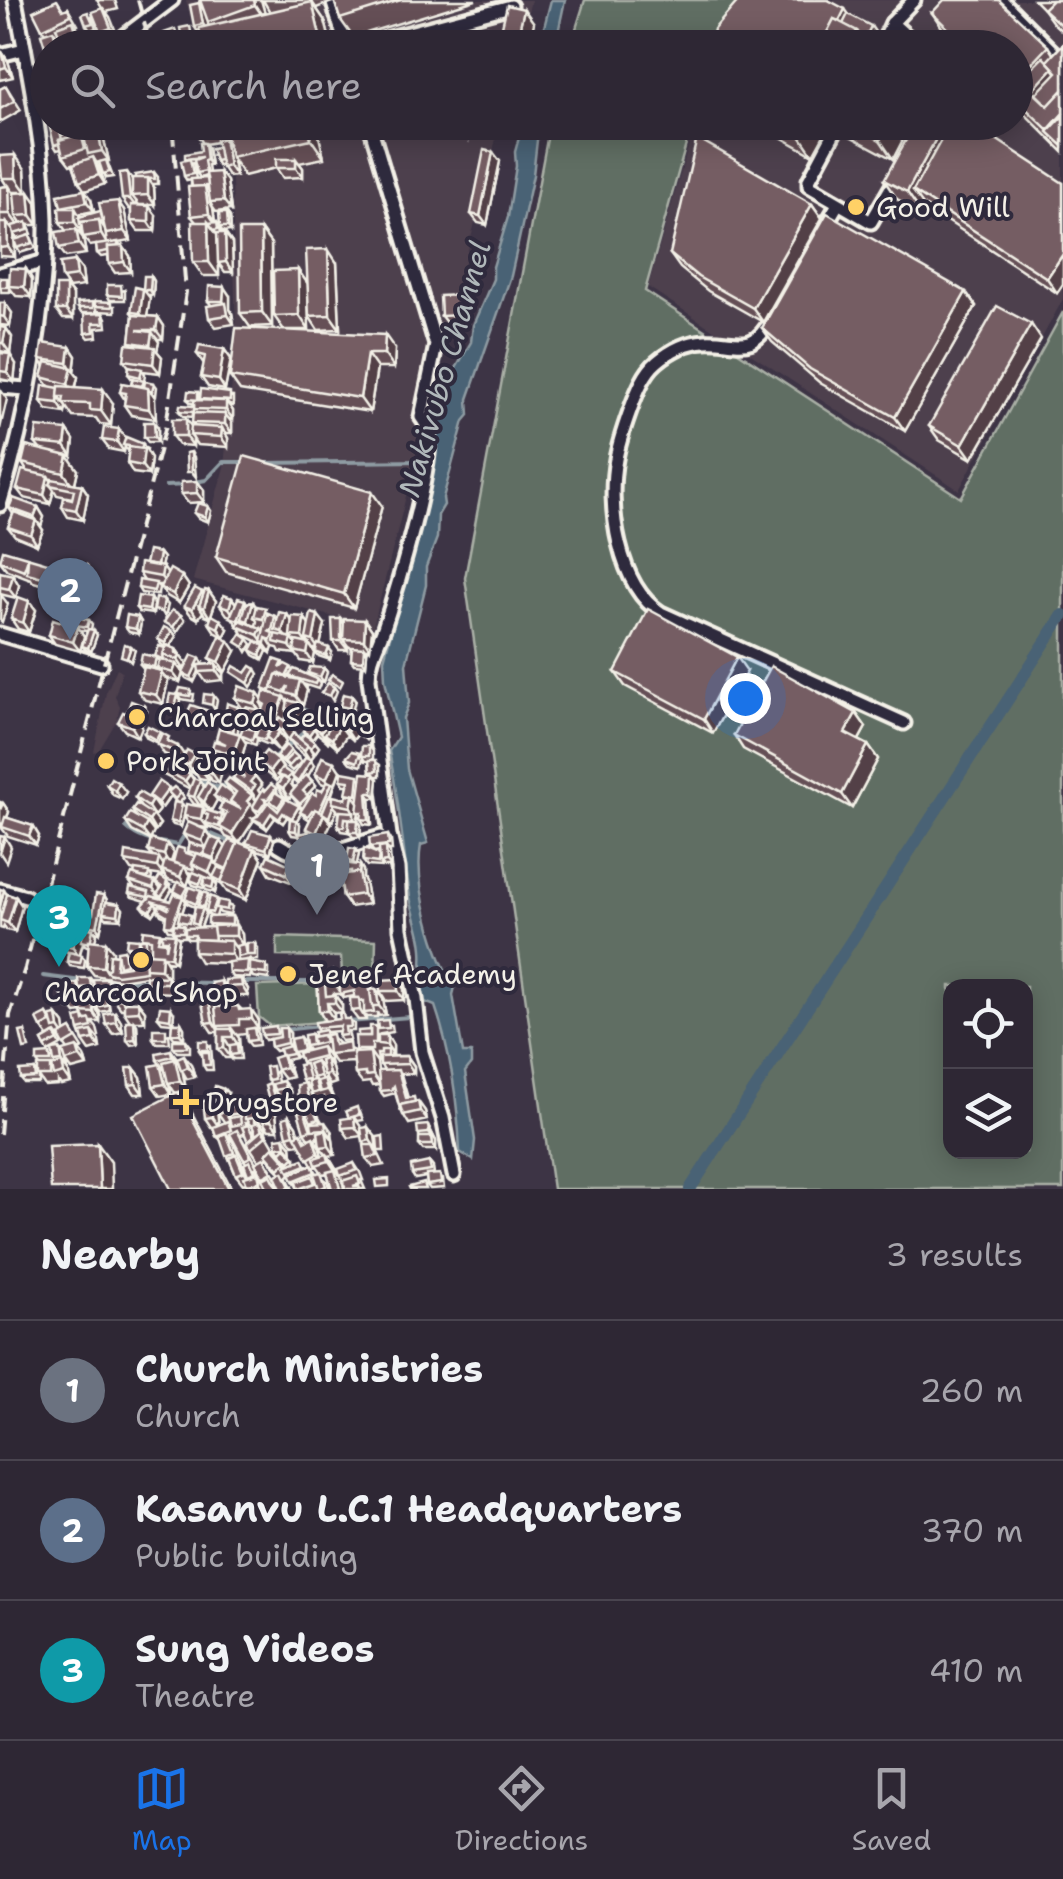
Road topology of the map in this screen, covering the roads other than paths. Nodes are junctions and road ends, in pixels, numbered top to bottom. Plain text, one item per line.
1 (15, 0) edge
2 (172, 0) edge
3 (332, 0) edge
4 (914, 0) edge
5 (1001, 0) edge
6 (511, 6) edge
7 (892, 24) junction
8 (133, 30) edge
9 (343, 30) edge
10 (419, 30) edge
11 (889, 30) edge
12 (899, 30) edge
13 (1031, 30) edge
14 (1033, 32) edge
15 (24, 50) junction
16 (1055, 54) edge
17 (0, 55) edge
18 (30, 77) edge
19 (39, 140) edge
20 (374, 140) edge
21 (830, 140) edge
22 (901, 171) edge
23 (838, 204) junction
24 (820, 236) edge
25 (45, 261) junction
26 (0, 274) edge
27 (774, 314) edge
28 (0, 387) edge
29 (26, 390) junction
30 (1, 501) edge
31 (0, 634) edge
32 (101, 664) dead end
33 (904, 723) dead end
34 (390, 835) junction
35 (279, 845) dead end
36 (0, 890) edge
37 (26, 897) dead end
38 (454, 1175) dead end

1 - 15 street
2 - 8 street
3 - 9 street
4 - 7 street
5 - 13 street
6 - 10 street
7 - 11 street
7 - 12 street
14 - 16 street
15 - 17 street
15 - 18 street
19 - 25 street
20 - 34 street
21 - 23 street
22 - 23 street
23 - 24 street
25 - 26 street
25 - 29 street
27 - 33 street
28 - 29 street
29 - 30 street
31 - 32 street
34 - 35 street
34 - 38 street
36 - 37 street

